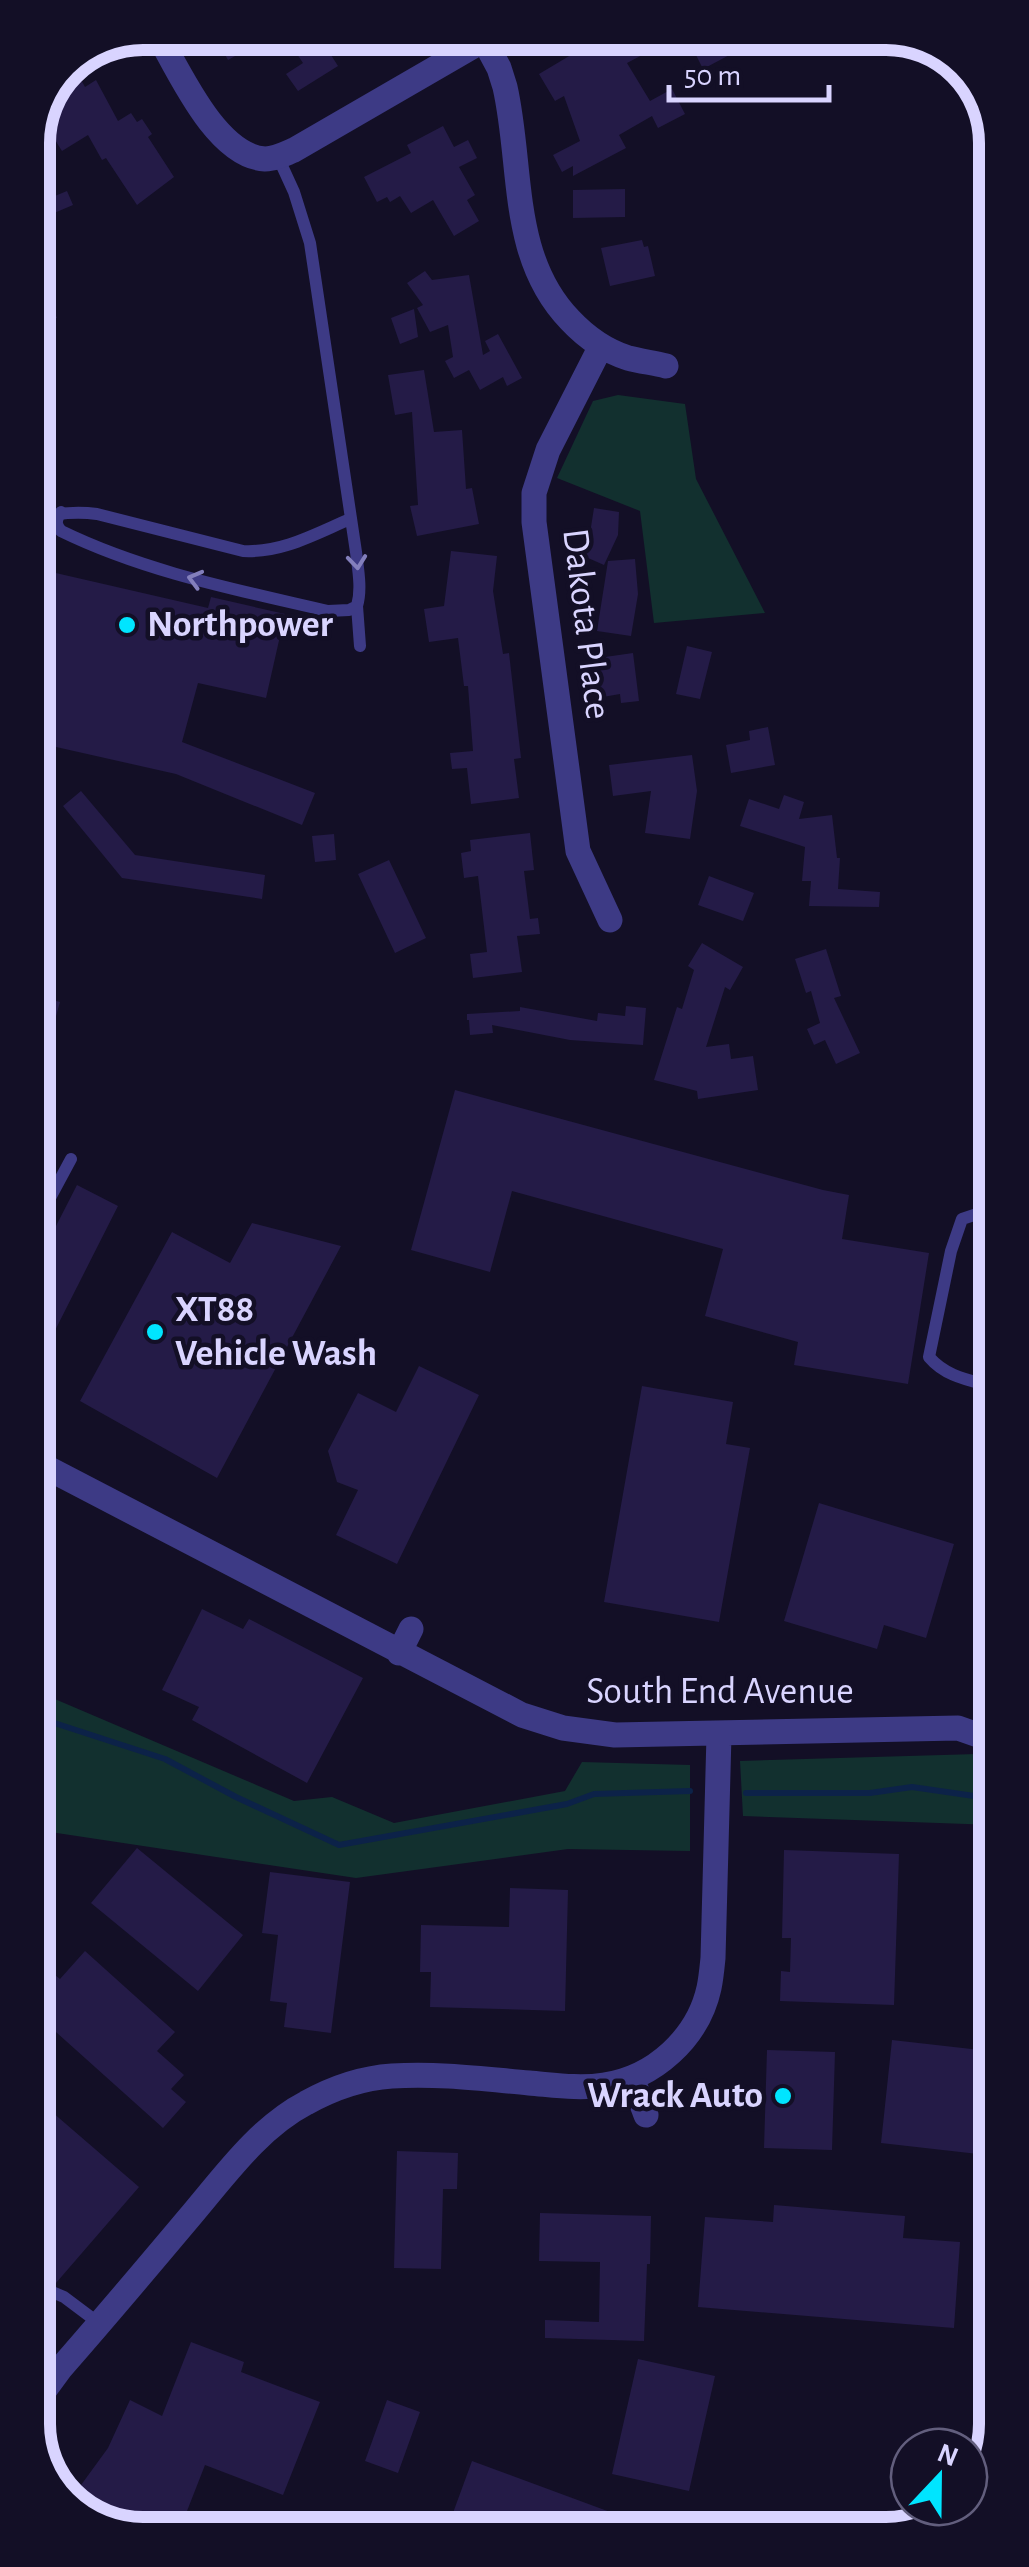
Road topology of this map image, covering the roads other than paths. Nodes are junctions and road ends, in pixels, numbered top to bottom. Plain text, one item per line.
1 (167, 50) edge
2 (466, 50) edge
3 (493, 50) edge
4 (278, 157) junction
5 (601, 346) junction
6 (666, 366) dead end
7 (60, 512) junction
8 (50, 515) edge
9 (350, 519) junction
10 (357, 606) junction
11 (360, 646) dead end
12 (610, 920) dead end
13 (72, 1160) dead end
14 (50, 1199) edge
15 (979, 1214) edge
16 (979, 1383) edge
17 (50, 1469) edge
18 (412, 1629) dead end
19 (400, 1652) junction
20 (718, 1735) junction
21 (979, 1735) edge
22 (632, 2078) junction
23 (646, 2115) dead end
24 (50, 2291) edge
25 (100, 2324) junction
26 (50, 2384) edge

1 - 4 street
2 - 4 street
3 - 5 street
4 - 9 lane
5 - 6 street
5 - 12 street, Dakota Place
7 - 8 lane
7 - 9 lane
10 -> 7 lane
9 -> 10 lane
10 - 11 lane
13 - 14 lane
15 - 16 lane
17 - 19 street, South End Avenue
18 - 19 street
19 - 20 street, South End Avenue
20 - 21 street, South End Avenue
20 - 22 street
22 - 23 street
22 - 25 street
24 - 25 lane
25 - 26 street

